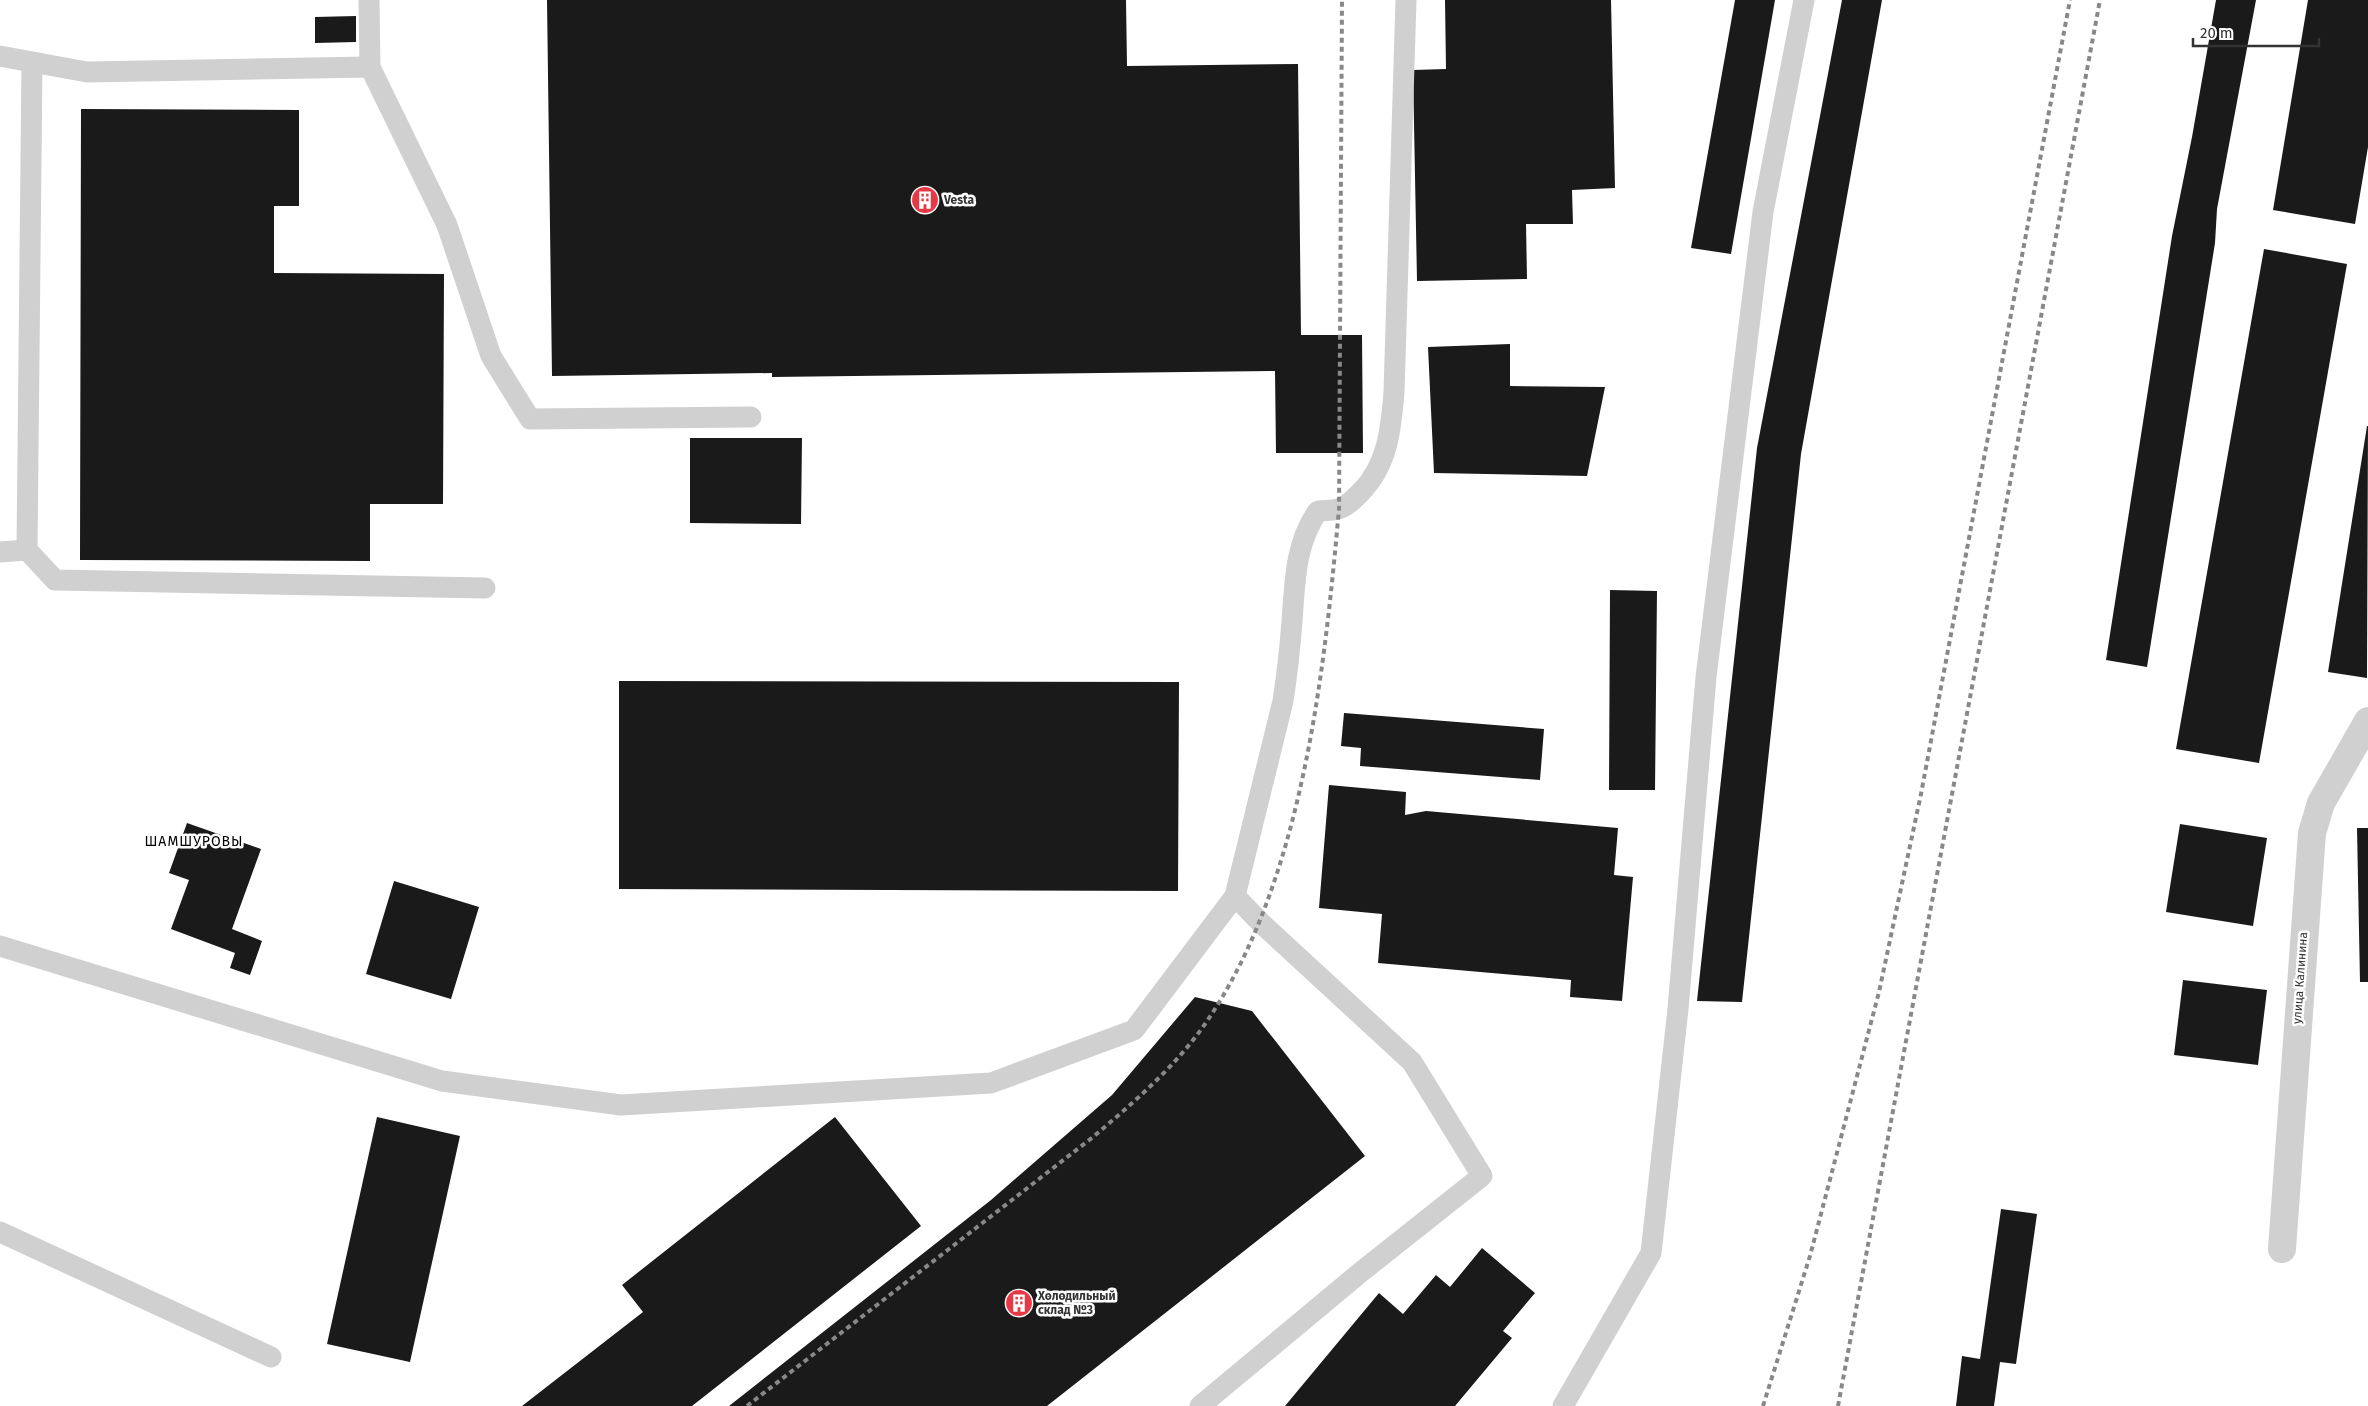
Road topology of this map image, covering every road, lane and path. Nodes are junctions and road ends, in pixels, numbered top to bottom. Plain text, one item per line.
1 (369, 0) edge
2 (1406, 0) edge
3 (1804, 0) edge
4 (0, 56) edge
5 (32, 62) junction
6 (370, 67) junction
7 (751, 417) dead end
8 (27, 550) junction
9 (0, 552) edge
10 (485, 588) dead end
11 (2368, 721) edge
12 (1234, 896) junction
13 (0, 946) edge
14 (0, 1232) edge
15 (2282, 1249) dead end
16 (271, 1357) dead end
17 (1200, 1406) edge
18 (1563, 1406) edge

1 - 6 lane
2 - 12 lane
3 - 18 lane
4 - 5 lane
5 - 6 lane
5 - 8 lane
6 - 7 lane
8 - 9 lane
8 - 10 lane
11 - 15 street, улица Калинина
12 - 13 lane
12 - 17 lane
14 - 16 lane

